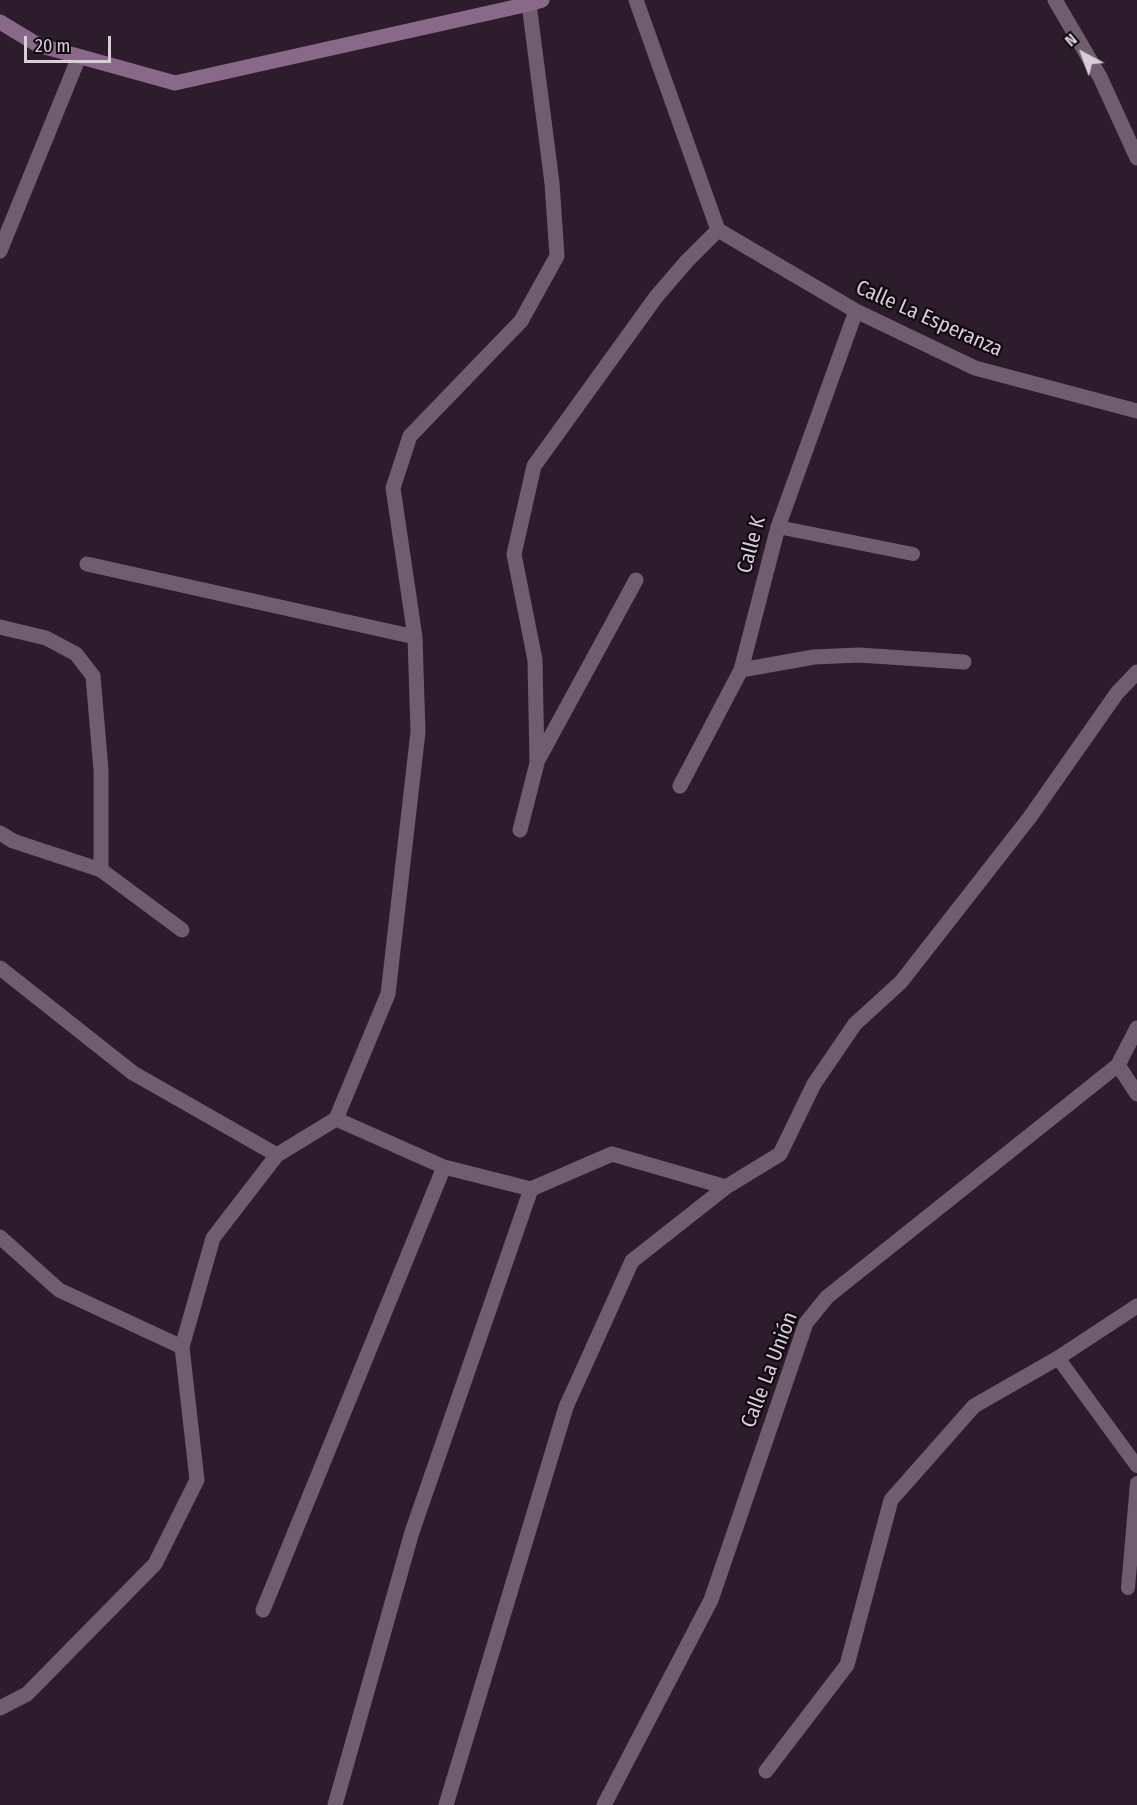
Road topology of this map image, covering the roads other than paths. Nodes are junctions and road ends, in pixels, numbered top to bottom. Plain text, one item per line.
1 (636, 0) edge
2 (1055, 0) edge
3 (536, 2) edge
4 (0, 22) edge
5 (79, 57) junction
6 (1137, 158) edge
7 (718, 230) junction
8 (0, 251) edge
9 (856, 311) junction
10 (1137, 411) edge
11 (778, 527) junction
12 (913, 554) dead end
13 (87, 564) dead end
14 (636, 580) dead end
15 (0, 627) edge
16 (416, 637) junction
17 (964, 662) dead end
18 (741, 670) junction
19 (1137, 672) edge
20 (537, 763) junction
21 (680, 786) dead end
22 (520, 831) dead end
23 (0, 833) edge
24 (101, 870) junction
25 (182, 930) dead end
26 (0, 968) edge
27 (1137, 1028) edge
28 (1118, 1065) junction
29 (1137, 1094) edge
30 (336, 1119) junction
31 (277, 1155) junction
32 (444, 1167) junction
33 (726, 1186) junction
34 (531, 1189) junction
35 (0, 1237) edge
36 (1137, 1306) edge
37 (182, 1347) junction
38 (1058, 1358) junction
39 (1137, 1466) edge
40 (1137, 1483) edge
41 (1128, 1588) dead end
42 (263, 1610) dead end
43 (0, 1708) edge
44 (766, 1771) dead end
45 (335, 1805) edge
46 (446, 1805) edge
47 (604, 1805) edge

1 - 7 street
2 - 6 street
3 - 5 main road
3 - 16 street
4 - 5 main road
5 - 8 street
7 - 9 street, Calle La Esperanza
7 - 20 street
9 - 10 street, Calle La Esperanza
9 - 11 street, Calle K
11 - 12 lane
11 - 18 street, Calle K
13 - 16 street
14 - 20 street
15 - 24 street
16 - 30 street
17 - 18 street
18 - 21 street, Calle K
19 - 33 street
20 - 22 street
23 - 24 street
24 - 25 street
26 - 31 street
27 - 28 street, Calle La Unión
28 - 29 street
28 - 47 street, Calle La Unión
30 - 31 street
30 - 32 street
31 - 37 street
32 - 34 street
32 - 42 street
33 - 34 street
33 - 46 street
34 - 45 street
35 - 37 street
36 - 38 street
37 - 43 street
38 - 39 lane
38 - 44 street
40 - 41 lane

